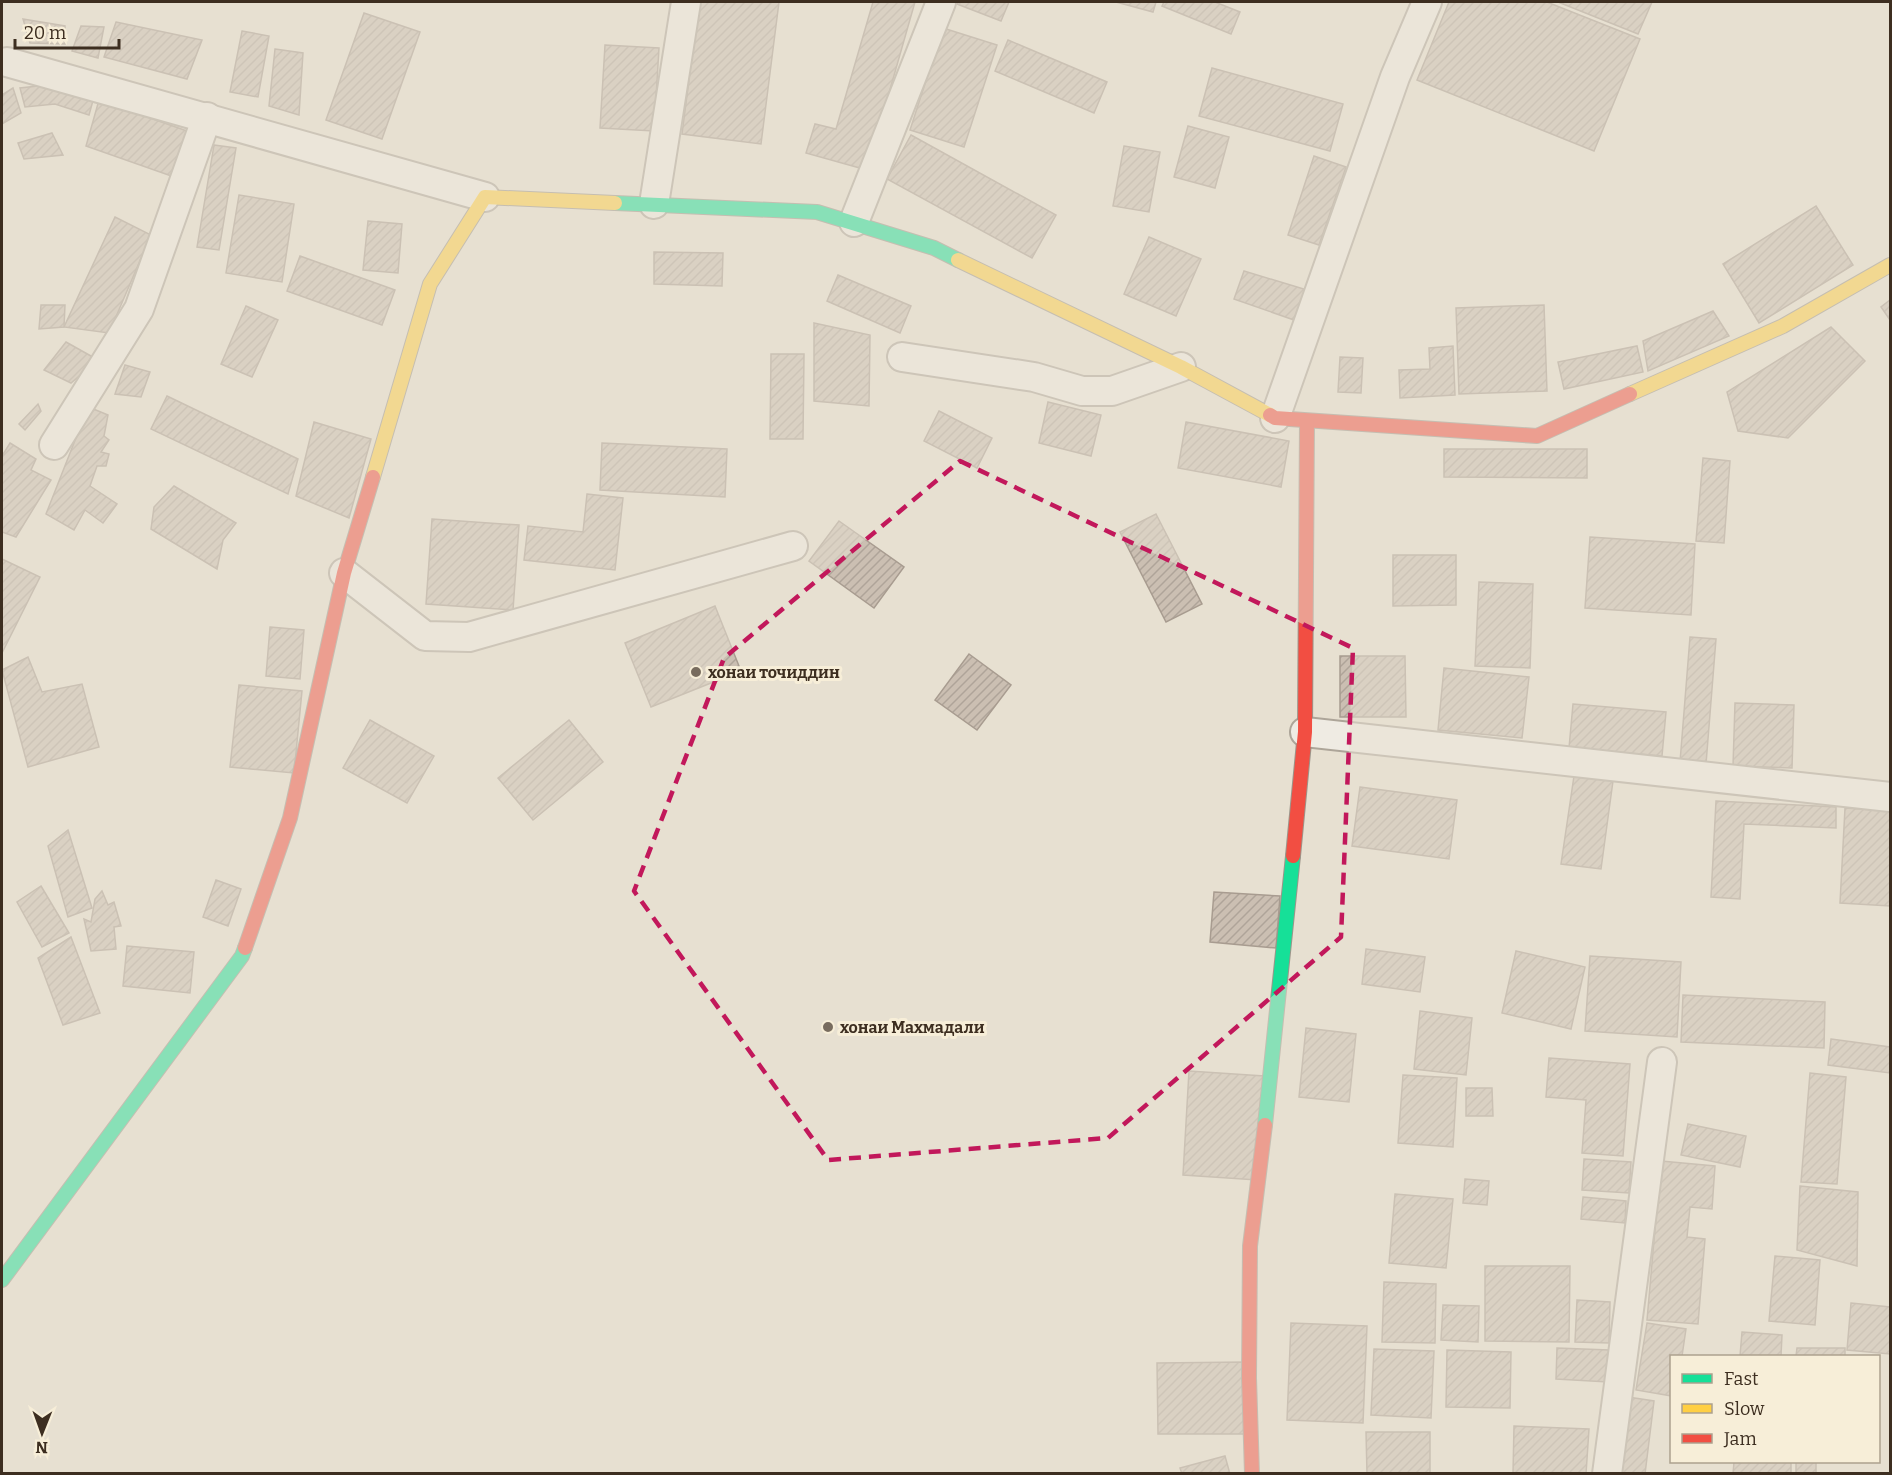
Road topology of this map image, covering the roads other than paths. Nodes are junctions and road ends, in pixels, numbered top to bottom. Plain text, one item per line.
1 (686, 2) edge
2 (941, 2) edge
3 (1427, 2) edge
4 (7, 62) dead end
5 (207, 117) junction
6 (485, 197) junction
7 (654, 204) junction
8 (854, 222) junction
9 (1890, 265) edge
10 (902, 357) dead end
11 (1181, 367) junction
12 (1275, 418) junction
13 (1307, 421) junction
14 (54, 445) dead end
15 (793, 546) dead end
16 (344, 573) junction
17 (1305, 732) junction
18 (1890, 797) edge
19 (1662, 1062) dead end
20 (2, 1280) edge
21 (1252, 1473) edge
22 (1608, 1473) edge

1 - 7 street
2 - 8 street
3 - 12 street
4 - 5 street
5 - 6 street
5 - 14 street
6 - 7 street
6 - 16 street
7 - 8 street
8 - 11 street
9 - 13 street
10 - 11 street
11 - 12 street
12 - 13 street
13 - 17 street
15 - 16 street
16 - 20 street
17 - 18 street
17 - 21 street
19 - 22 street

